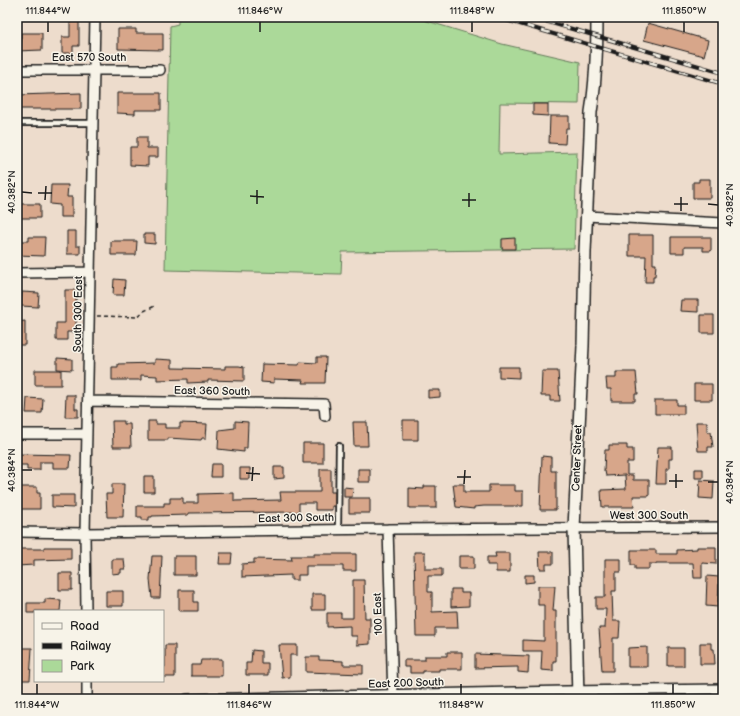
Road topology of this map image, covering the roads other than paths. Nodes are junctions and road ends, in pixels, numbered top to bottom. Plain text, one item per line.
1 (95, 17) edge
2 (592, 17) edge
3 (597, 17) edge
4 (94, 69) junction
5 (17, 70) edge
6 (160, 70) dead end
7 (591, 112) junction
8 (17, 123) edge
9 (93, 123) junction
10 (586, 216) junction
11 (723, 223) edge
12 (90, 272) junction
13 (17, 273) edge
14 (88, 401) junction
15 (325, 416) dead end
16 (17, 434) edge
17 (87, 434) junction
18 (339, 446) dead end
19 (723, 527) edge
20 (574, 528) junction
21 (338, 529) junction
22 (388, 529) junction
23 (17, 532) edge
24 (85, 533) junction
25 (86, 610) edge
26 (87, 682) edge
27 (723, 689) edge
28 (578, 695) edge
29 (393, 697) edge
30 (229, 698) edge
31 (87, 699) edge
32 (187, 699) edge

1 - 4 street, South 300 East
2 - 7 street
3 - 7 street
4 - 5 street, East 570 South
4 - 6 street, East 570 South
4 - 9 street, South 300 East
7 - 10 street, Center Street
8 - 9 lane
9 - 12 street, South 300 East
10 - 11 street
10 - 20 street, Center Street
12 - 13 street
12 - 14 street, South 300 East
14 - 15 street, East 360 South
14 - 17 street, South 300 East
16 - 17 street
17 - 24 street, South 300 East
18 - 21 lane
19 - 20 street, West 300 South
20 - 22 street, East 300 South
20 - 28 street, Center Street
21 - 22 street, East 300 South
21 - 24 street, East 300 South
22 - 29 street, 100 East
23 - 24 street, East 300 South
24 - 25 street, South 300 East
26 - 31 street
27 - 28 street, East 200 South
28 - 29 street, East 200 South
29 - 30 street, East 200 South
30 - 32 street, East 200 South

